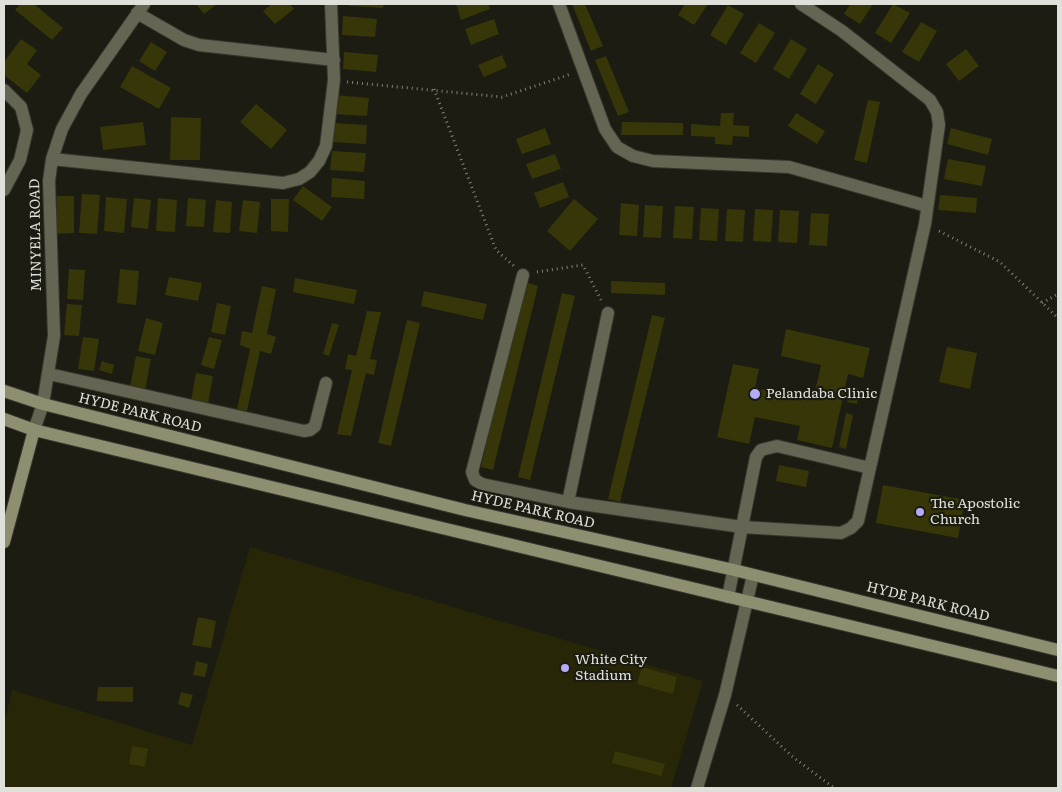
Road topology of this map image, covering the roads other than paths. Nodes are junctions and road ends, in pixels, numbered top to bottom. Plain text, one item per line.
1 (331, 4) edge
2 (560, 4) edge
3 (801, 4) edge
4 (141, 8) edge
5 (334, 60) junction
6 (4, 90) edge
7 (52, 159) junction
8 (4, 190) edge
9 (927, 206) junction
10 (523, 275) road end
11 (608, 313) road end
12 (49, 374) junction
13 (326, 382) dead end
14 (4, 391) edge
15 (43, 404) junction
16 (4, 419) edge
17 (34, 430) junction
18 (870, 468) junction
19 (568, 502) junction
20 (742, 527) junction
21 (4, 542) edge
22 (734, 570) junction
23 (753, 574) junction
24 (728, 597) junction
25 (746, 602) junction
26 (1058, 650) edge
27 (1058, 676) edge
28 (697, 788) edge

1 - 5 street
2 - 9 street
3 - 9 street
4 - 5 street
4 - 7 street, MINYELA ROAD
5 - 7 street
6 - 8 street
7 - 12 street, MINYELA ROAD
9 - 18 street
10 - 19 street
11 - 19 street
12 - 13 street
12 - 15 street, MINYELA ROAD
14 - 15 street, HYDE PARK ROAD
15 - 17 street, MINYELA ROAD
15 - 22 street, HYDE PARK ROAD
16 - 17 street
17 - 21 street
17 - 24 street
18 - 20 street
18 - 20 street
19 - 20 street
20 - 22 street
22 - 23 street, HYDE PARK ROAD
22 - 24 street
23 - 25 street
23 - 26 street, HYDE PARK ROAD
24 - 25 street
25 - 27 street
25 - 28 street

